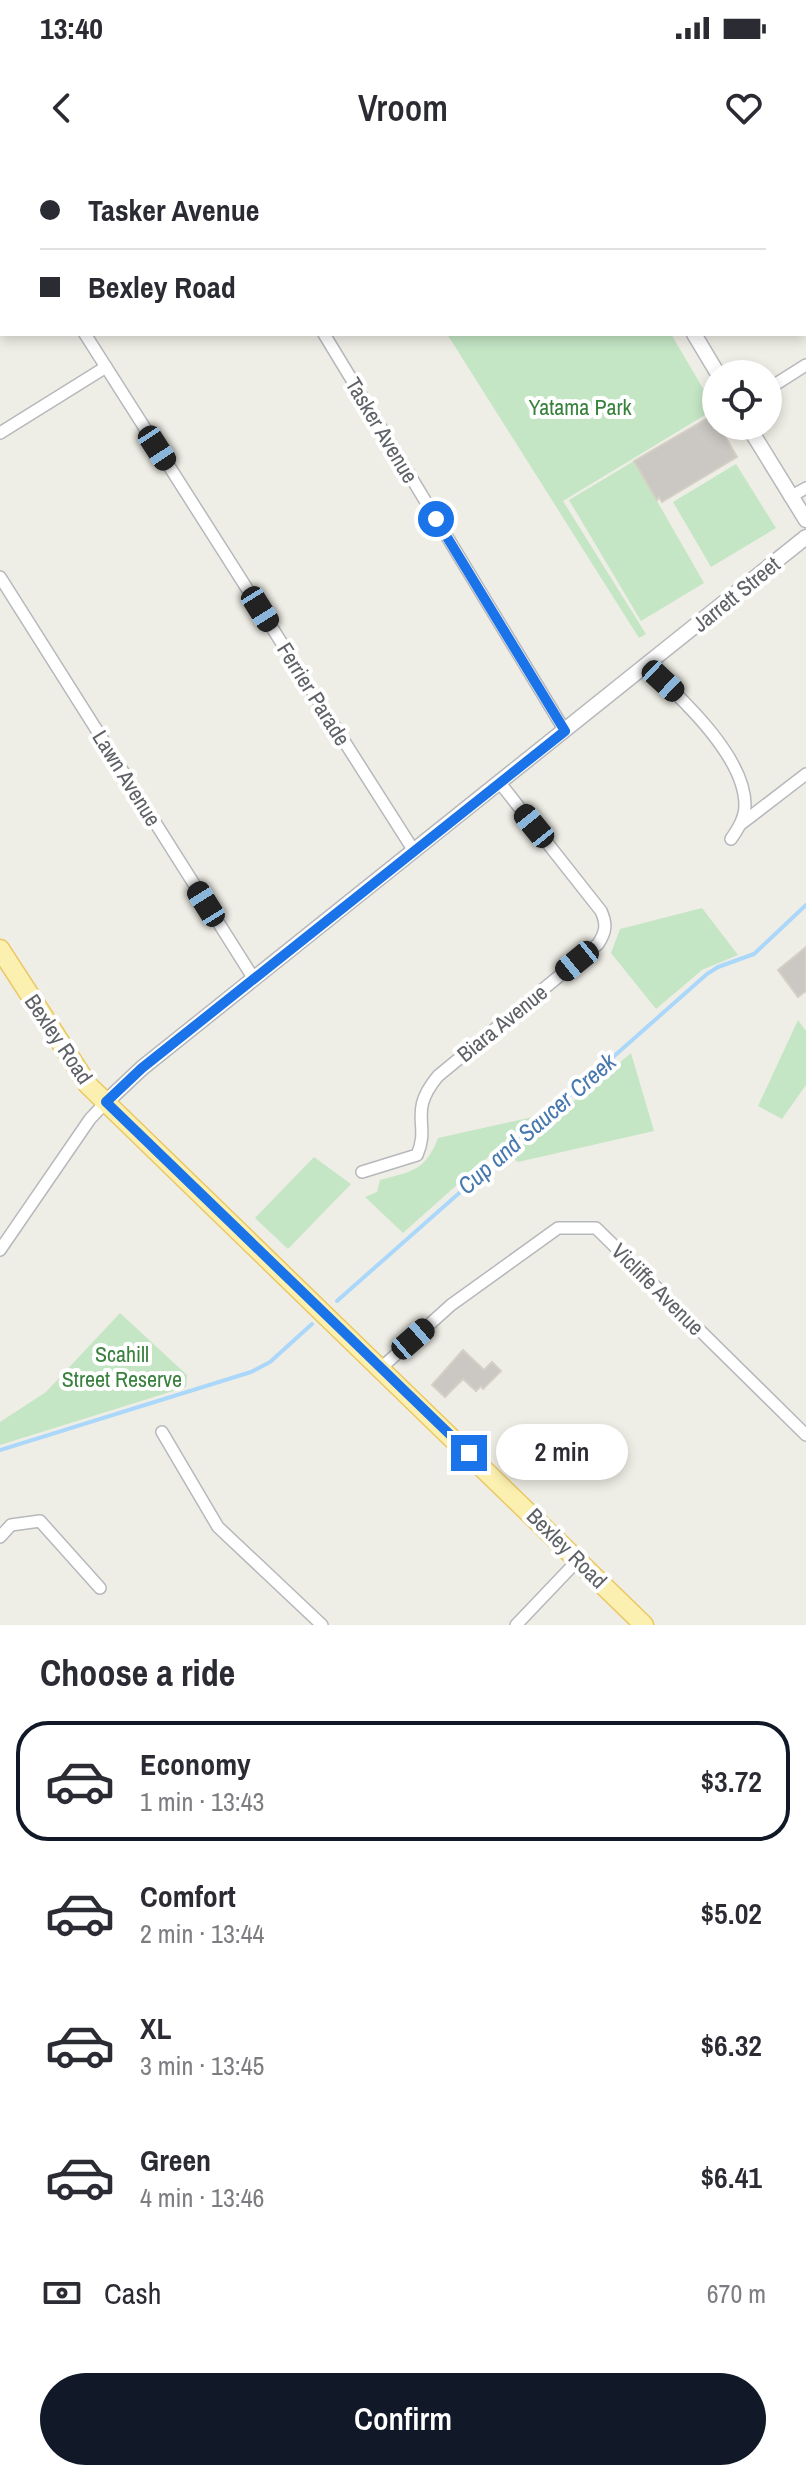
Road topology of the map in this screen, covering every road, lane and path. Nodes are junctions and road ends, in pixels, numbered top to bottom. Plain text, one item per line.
1 (86, 336) edge
2 (325, 336) edge
3 (695, 336) edge
4 (710, 360) edge
5 (806, 365) edge
6 (106, 367) junction
7 (782, 380) edge
8 (0, 433) edge
9 (756, 440) edge
10 (806, 488) edge
11 (790, 497) junction
12 (806, 522) edge
13 (806, 536) edge
14 (0, 577) edge
15 (647, 666) junction
16 (565, 731) junction
17 (806, 774) edge
18 (500, 783) junction
19 (741, 825) junction
20 (731, 839) dead end
21 (414, 851) junction
22 (0, 949) edge
23 (254, 979) junction
24 (106, 1102) junction
25 (362, 1172) dead end
26 (0, 1250) edge
27 (381, 1368) junction
28 (162, 1432) dead end
29 (806, 1435) edge
30 (0, 1537) edge
31 (579, 1559) junction
32 (100, 1588) dead end
33 (322, 1625) edge
34 (516, 1625) edge
35 (644, 1625) edge

1 - 6 street, Ferrier Parade
2 - 16 street, Tasker Avenue
3 - 4 street
5 - 7 street
6 - 8 street
6 - 21 street, Ferrier Parade
9 - 11 street
10 - 11 street
11 - 12 street
12 - 13 street
13 - 15 street, Jarrett Street
14 - 23 street, Lawn Avenue
15 - 16 street, Jarrett Street
15 - 19 street
16 - 18 street, Jarrett Street
17 - 19 street
18 - 21 street, Jarrett Street
18 - 25 street, Biara Avenue
19 - 20 street
21 - 23 street, Jarrett Street
22 - 24 main road, Bexley Road
23 - 24 street, Jarrett Street
24 - 26 street
24 - 27 main road, Bexley Road
27 - 29 street, Vicliffe Avenue
27 - 31 main road, Bexley Road
28 - 33 street
30 - 32 street
31 - 34 street
31 - 35 main road, Bexley Road

